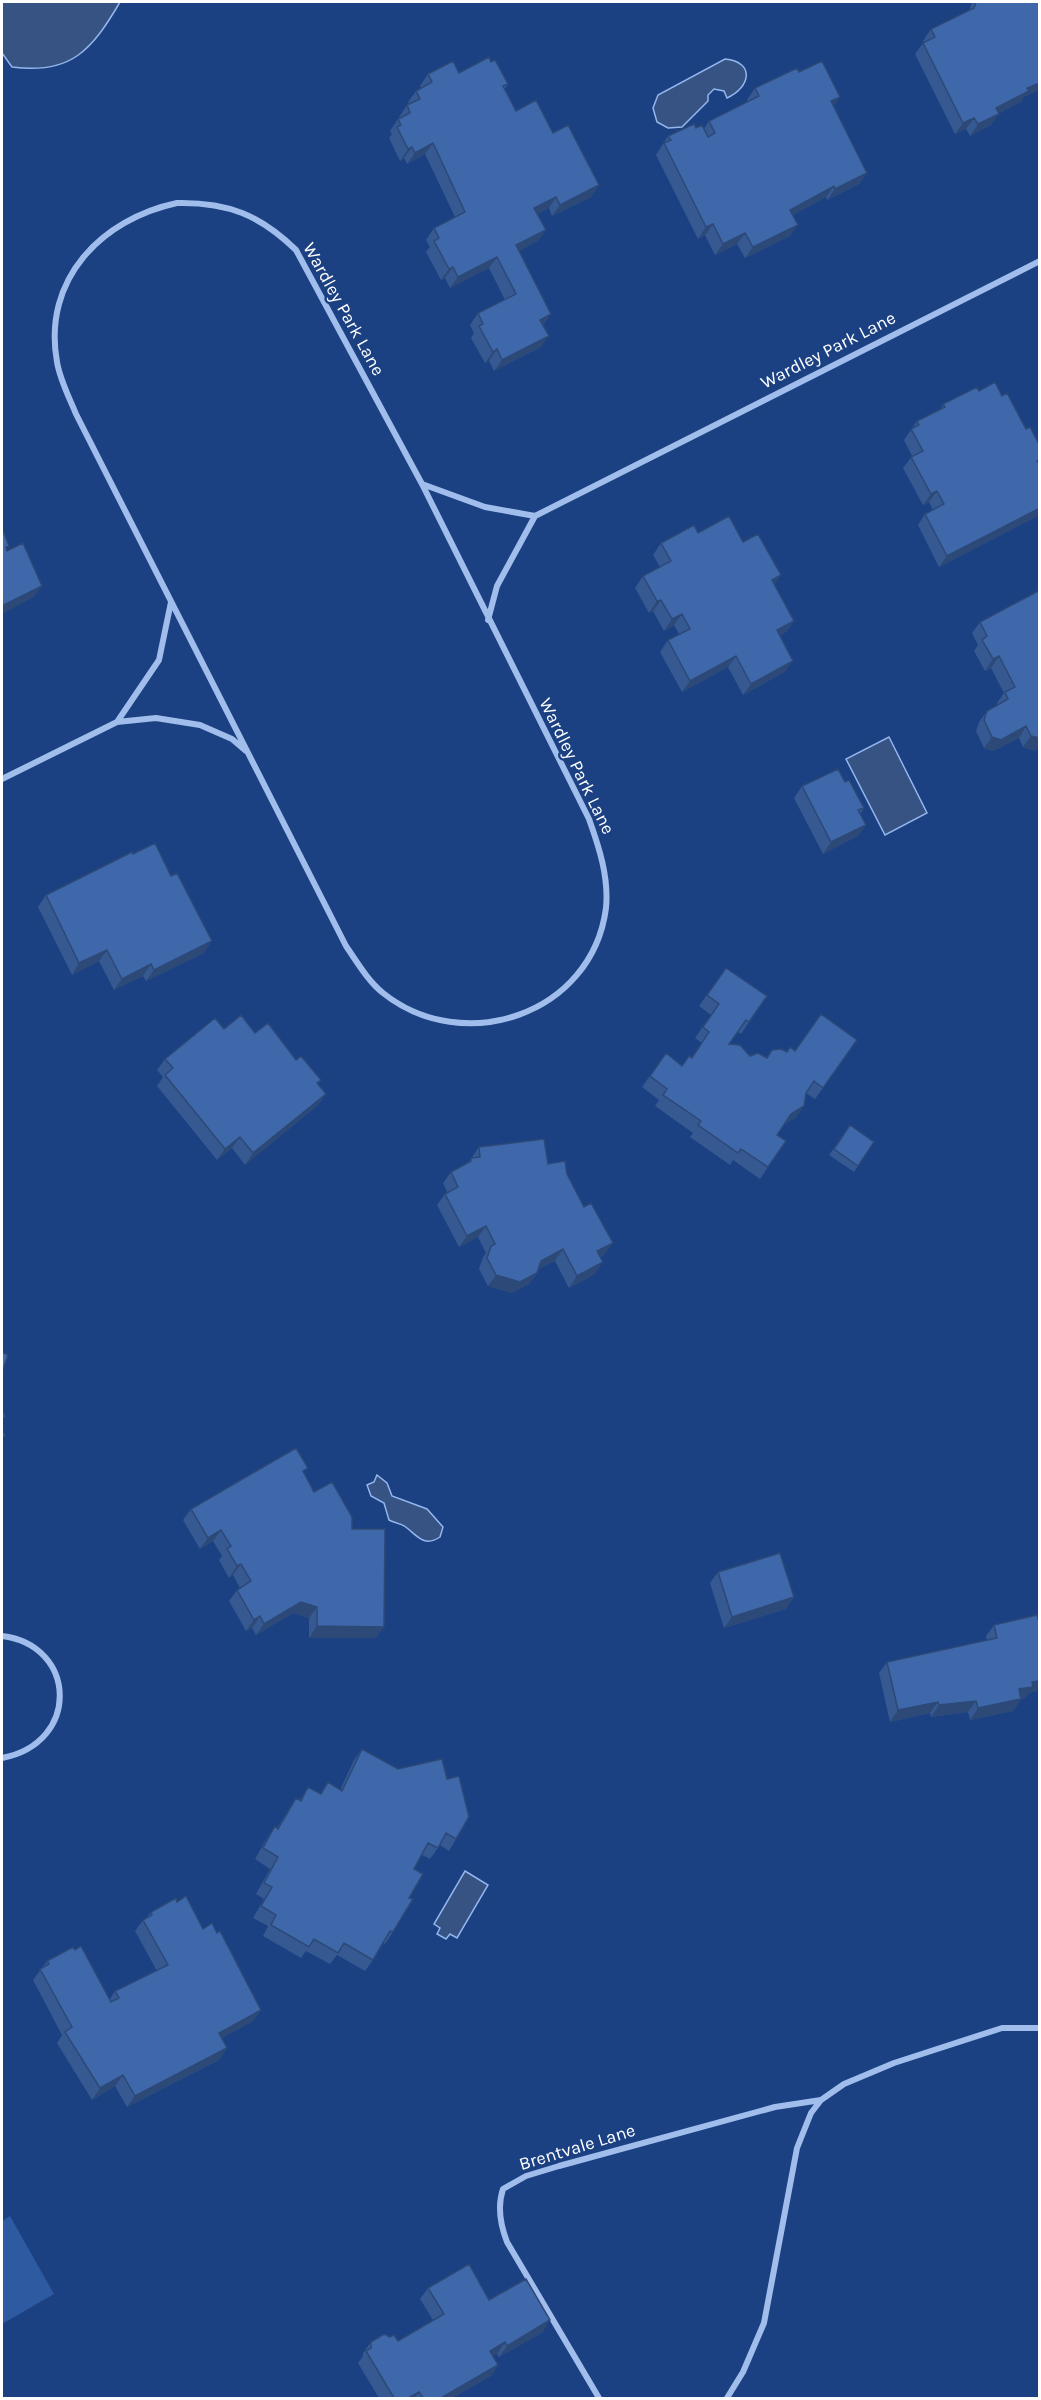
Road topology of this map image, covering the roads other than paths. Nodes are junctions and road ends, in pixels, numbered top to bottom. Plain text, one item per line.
1 (1040, 261) edge
2 (422, 484) junction
3 (535, 516) junction
4 (171, 600) junction
5 (488, 620) junction
6 (117, 722) junction
7 (248, 753) junction
8 (2, 779) edge
9 (2, 1636) edge
10 (2, 1758) edge
11 (1040, 2028) edge
12 (821, 2100) junction
13 (599, 2398) edge
14 (727, 2398) edge

1 - 3 street, Wardley Park Lane
2 - 3 street
2 - 4 street, Wardley Park Lane
2 - 5 street, Wardley Park Lane
3 - 5 street
4 - 6 street, Wardley Park Lane
4 - 7 street, Wardley Park Lane
5 - 7 street, Wardley Park Lane
6 - 7 street, Wardley Park Lane
6 - 8 street, Wardley Park Lane
9 - 10 street
11 - 12 street, Brentvale Lane
12 - 13 street, Brentvale Lane
12 - 14 street

